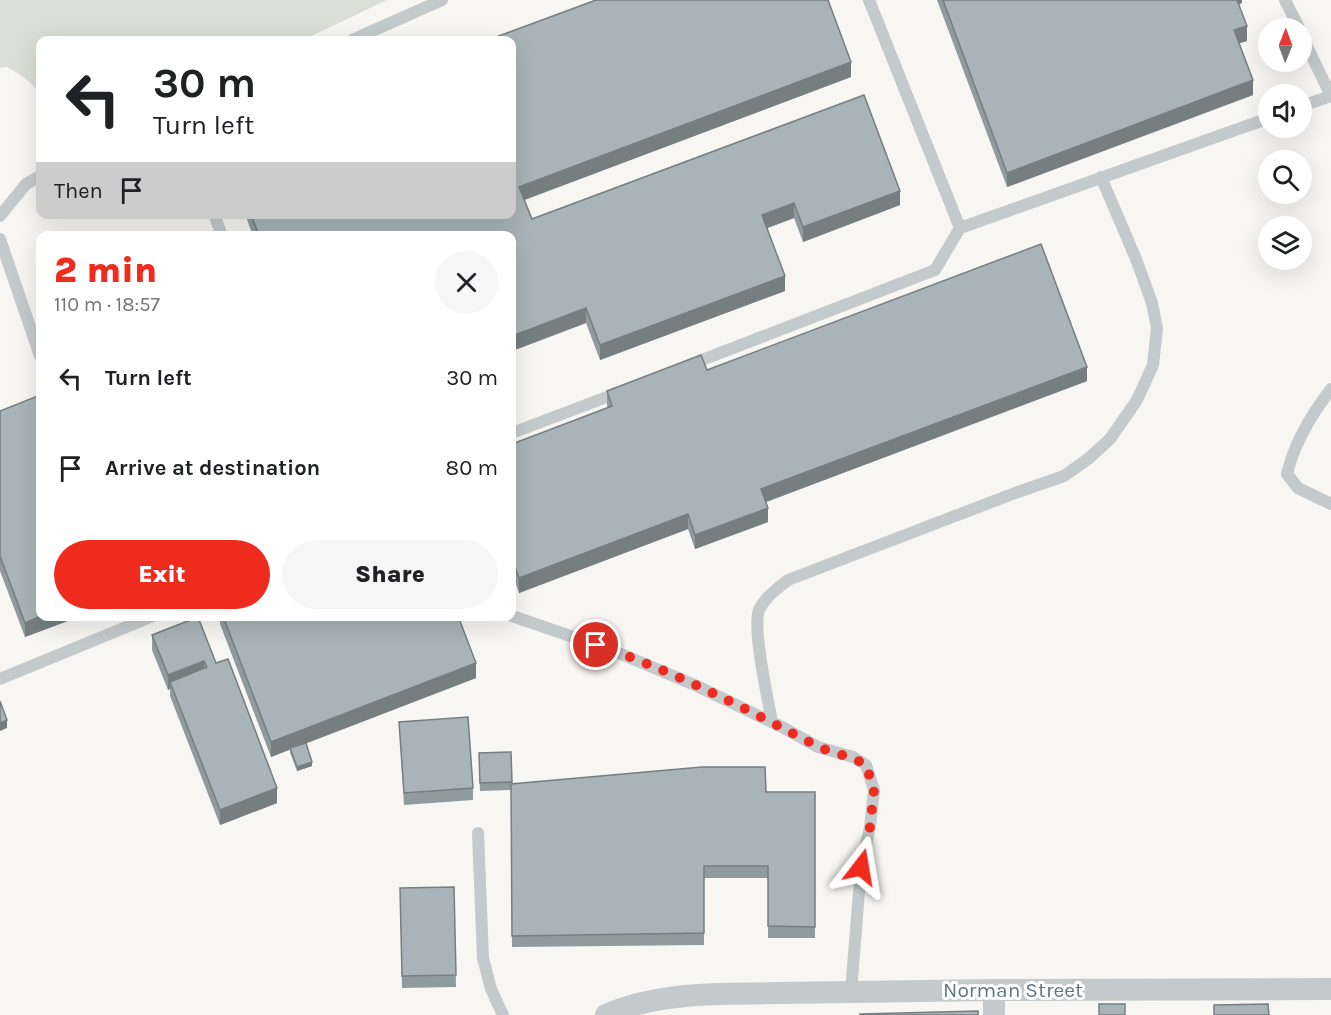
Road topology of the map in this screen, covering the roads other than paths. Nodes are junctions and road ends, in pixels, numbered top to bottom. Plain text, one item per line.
1 (442, 0) edge
2 (869, 0) edge
3 (1285, 0) edge
4 (1294, 18) edge
5 (361, 36) edge
6 (1312, 57) edge
7 (1331, 96) edge
8 (1312, 103) edge
9 (1258, 122) edge
10 (1101, 177) junction
11 (36, 178) edge
12 (0, 216) edge
13 (960, 228) junction
14 (0, 239) edge
15 (36, 344) edge
16 (679, 369) edge
17 (634, 386) edge
18 (1331, 389) edge
19 (516, 431) edge
20 (1331, 504) edge
21 (516, 616) edge
22 (141, 621) edge
23 (0, 679) edge
24 (772, 722) junction
25 (478, 833) dead end
26 (1331, 989) edge
27 (994, 990) junction
28 (851, 992) junction
29 (503, 1015) edge
30 (606, 1015) edge
31 (994, 1015) edge

1 - 5 lane
2 - 13 lane
3 - 4 lane
6 - 7 lane
7 - 8 lane
9 - 10 lane
10 - 13 lane
10 - 24 lane
11 - 12 lane
13 - 16 lane
14 - 15 lane
17 - 19 lane
18 - 20 lane
21 - 24 lane
22 - 23 lane
24 - 28 lane
25 - 29 lane
26 - 27 street, Norman Street
27 - 28 street, Norman Street
27 - 31 street
28 - 30 street, Norman Street

